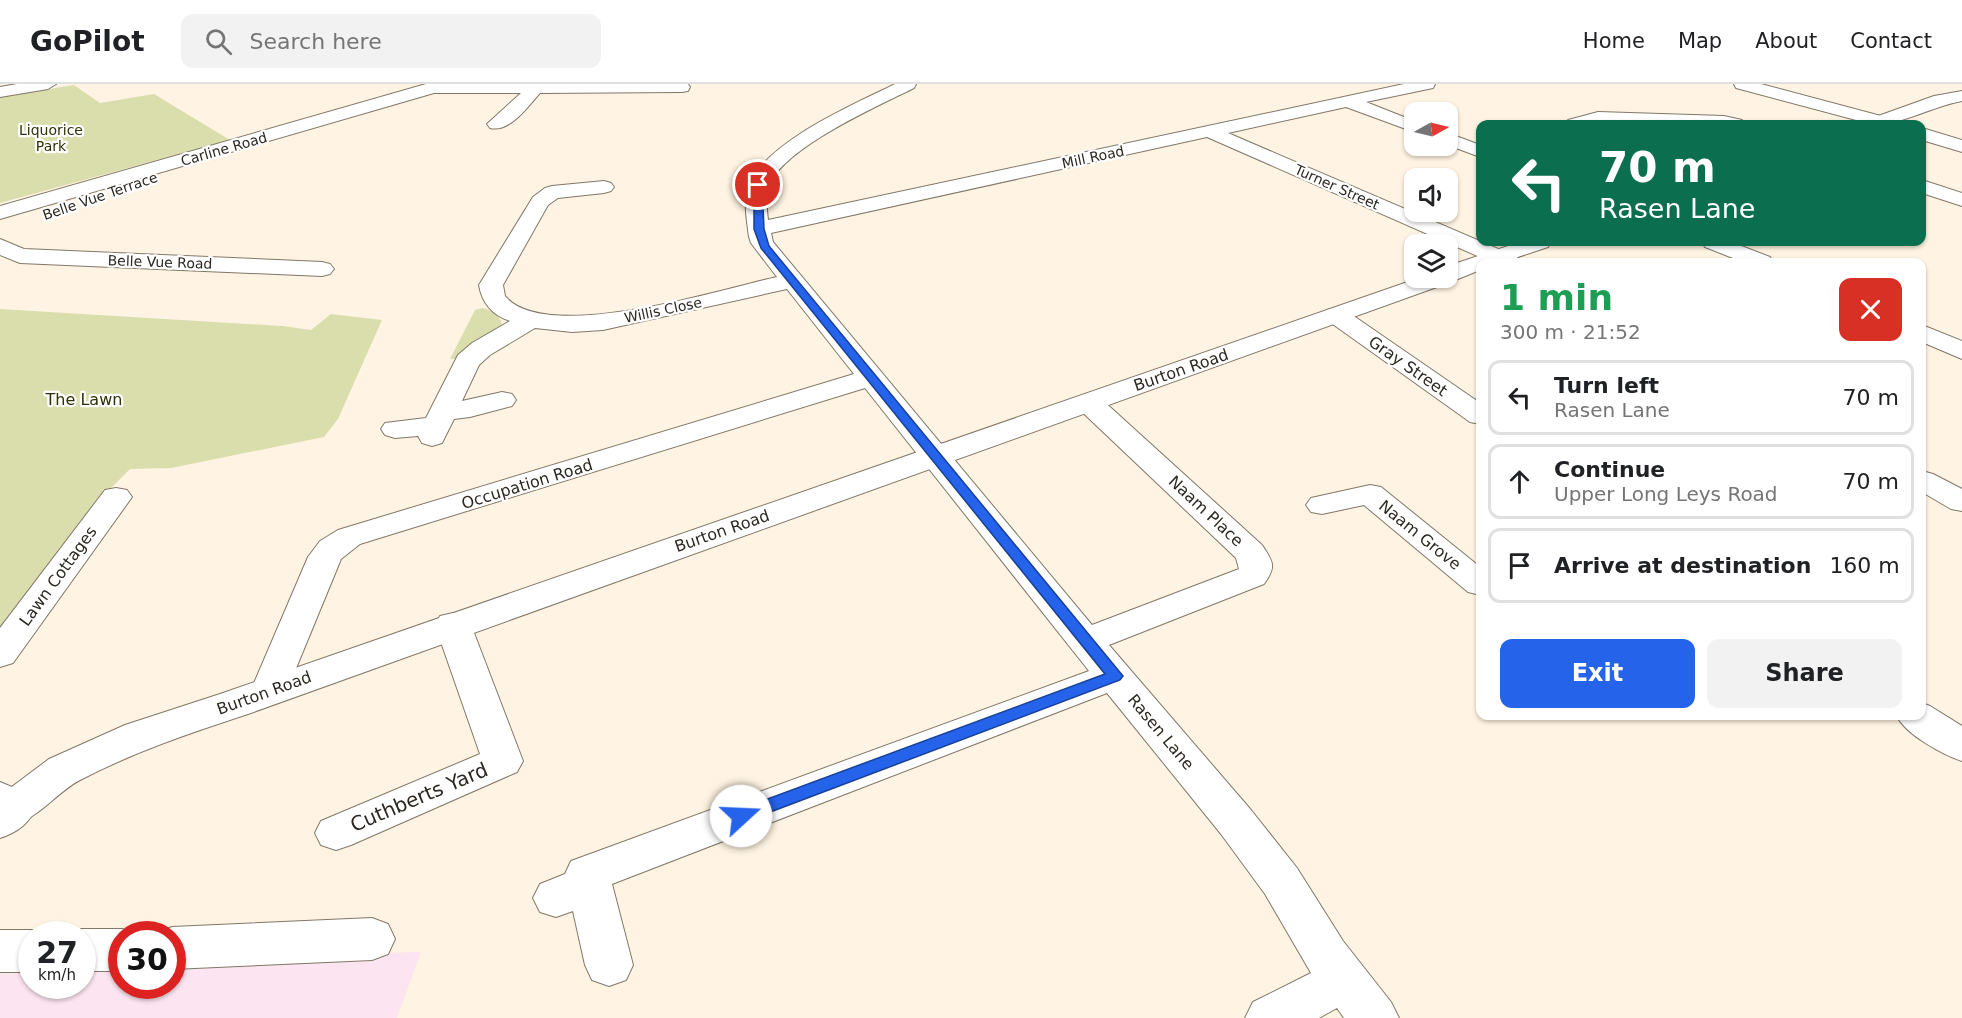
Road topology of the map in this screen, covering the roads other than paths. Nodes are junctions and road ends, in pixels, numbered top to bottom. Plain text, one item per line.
1 (48, 84) edge
2 (908, 84) edge
3 (1427, 84) edge
4 (1743, 84) edge
5 (439, 86) edge
6 (536, 87) junction
7 (682, 87) dead end
8 (0, 93) edge
9 (1962, 96) edge
10 (1346, 101) junction
11 (1588, 120) edge
12 (1692, 120) edge
13 (1867, 120) edge
14 (1891, 120) edge
15 (1404, 123) edge
16 (496, 124) dead end
17 (1211, 132) junction
18 (1926, 135) edge
19 (1458, 143) edge
20 (1962, 146) edge
21 (233, 148) junction
22 (1476, 150) edge
23 (1926, 187) edge
24 (604, 188) dead end
25 (1962, 200) edge
26 (0, 213) edge
27 (759, 229) junction
28 (0, 230) edge
29 (0, 246) edge
30 (1532, 246) edge
31 (1723, 246) edge
32 (1498, 258) edge
33 (1507, 258) edge
34 (1752, 258) edge
35 (1476, 267) edge
36 (322, 269) dead end
37 (1458, 271) edge
38 (794, 280) junction
39 (1412, 288) edge
40 (1336, 315) junction
41 (531, 320) junction
42 (1962, 327) edge
43 (1927, 335) edge
44 (1962, 351) edge
45 (873, 377) junction
46 (502, 400) dead end
47 (1089, 403) junction
48 (1476, 413) edge
49 (438, 425) junction
50 (395, 429) dead end
51 (934, 455) junction
52 (1926, 482) edge
53 (116, 497) dead end
54 (1962, 502) edge
55 (1322, 505) dead end
56 (1476, 581) edge
57 (453, 625) junction
58 (1085, 641) junction
59 (0, 654) edge
60 (1115, 676) junction
61 (270, 690) junction
62 (1922, 720) edge
63 (1962, 746) edge
64 (5, 809) edge
65 (336, 833) dead end
66 (372, 939) dead end
67 (186, 947) edge
68 (0, 951) edge
69 (18, 951) edge
70 (609, 965) dead end
71 (1345, 980) junction
72 (1270, 1018) edge
73 (1374, 1018) edge

1 - 8 street
2 - 27 street
3 - 10 street, Mill Road
4 - 13 street
5 - 6 street, Carline Road
5 - 21 street, Carline Road
6 - 7 street, Carline Road
6 - 16 street
9 - 14 street
10 - 15 street
10 - 17 street, Mill Road
11 - 12 street
17 - 27 street, Mill Road
17 - 32 street, Turner Street
18 - 20 street
19 - 22 street
21 - 26 street, Carline Road
21 - 28 street, Belle Vue Terrace
23 - 25 street
24 - 41 street, Willis Close
27 - 38 street, Rasen Lane
29 - 36 street, Belle Vue Road
30 - 33 street
31 - 34 street
35 - 37 street
38 - 41 street, Willis Close
38 - 45 street, Rasen Lane
39 - 40 street, Burton Road
40 - 47 street, Burton Road
40 - 48 street, Gray Street
41 - 49 street
42 - 43 street
43 - 44 street
45 - 51 street, Rasen Lane
45 - 61 street, Occupation Road
46 - 49 street
47 - 51 street, Burton Road
47 - 58 street, Naam Place
49 - 50 street
51 - 57 street, Burton Road
51 - 58 street, Rasen Lane
52 - 54 street
53 - 59 street, Lawn Cottages
55 - 56 street, Naam Grove
57 - 61 street, Burton Road
57 - 65 street, Cuthberts Yard
58 - 60 street, Rasen Lane
60 - 70 street
60 - 71 street, Rasen Lane
61 - 64 street, Burton Road
62 - 63 street
66 - 67 street
68 - 69 street
71 - 72 street
71 - 73 street, Rasen Lane

